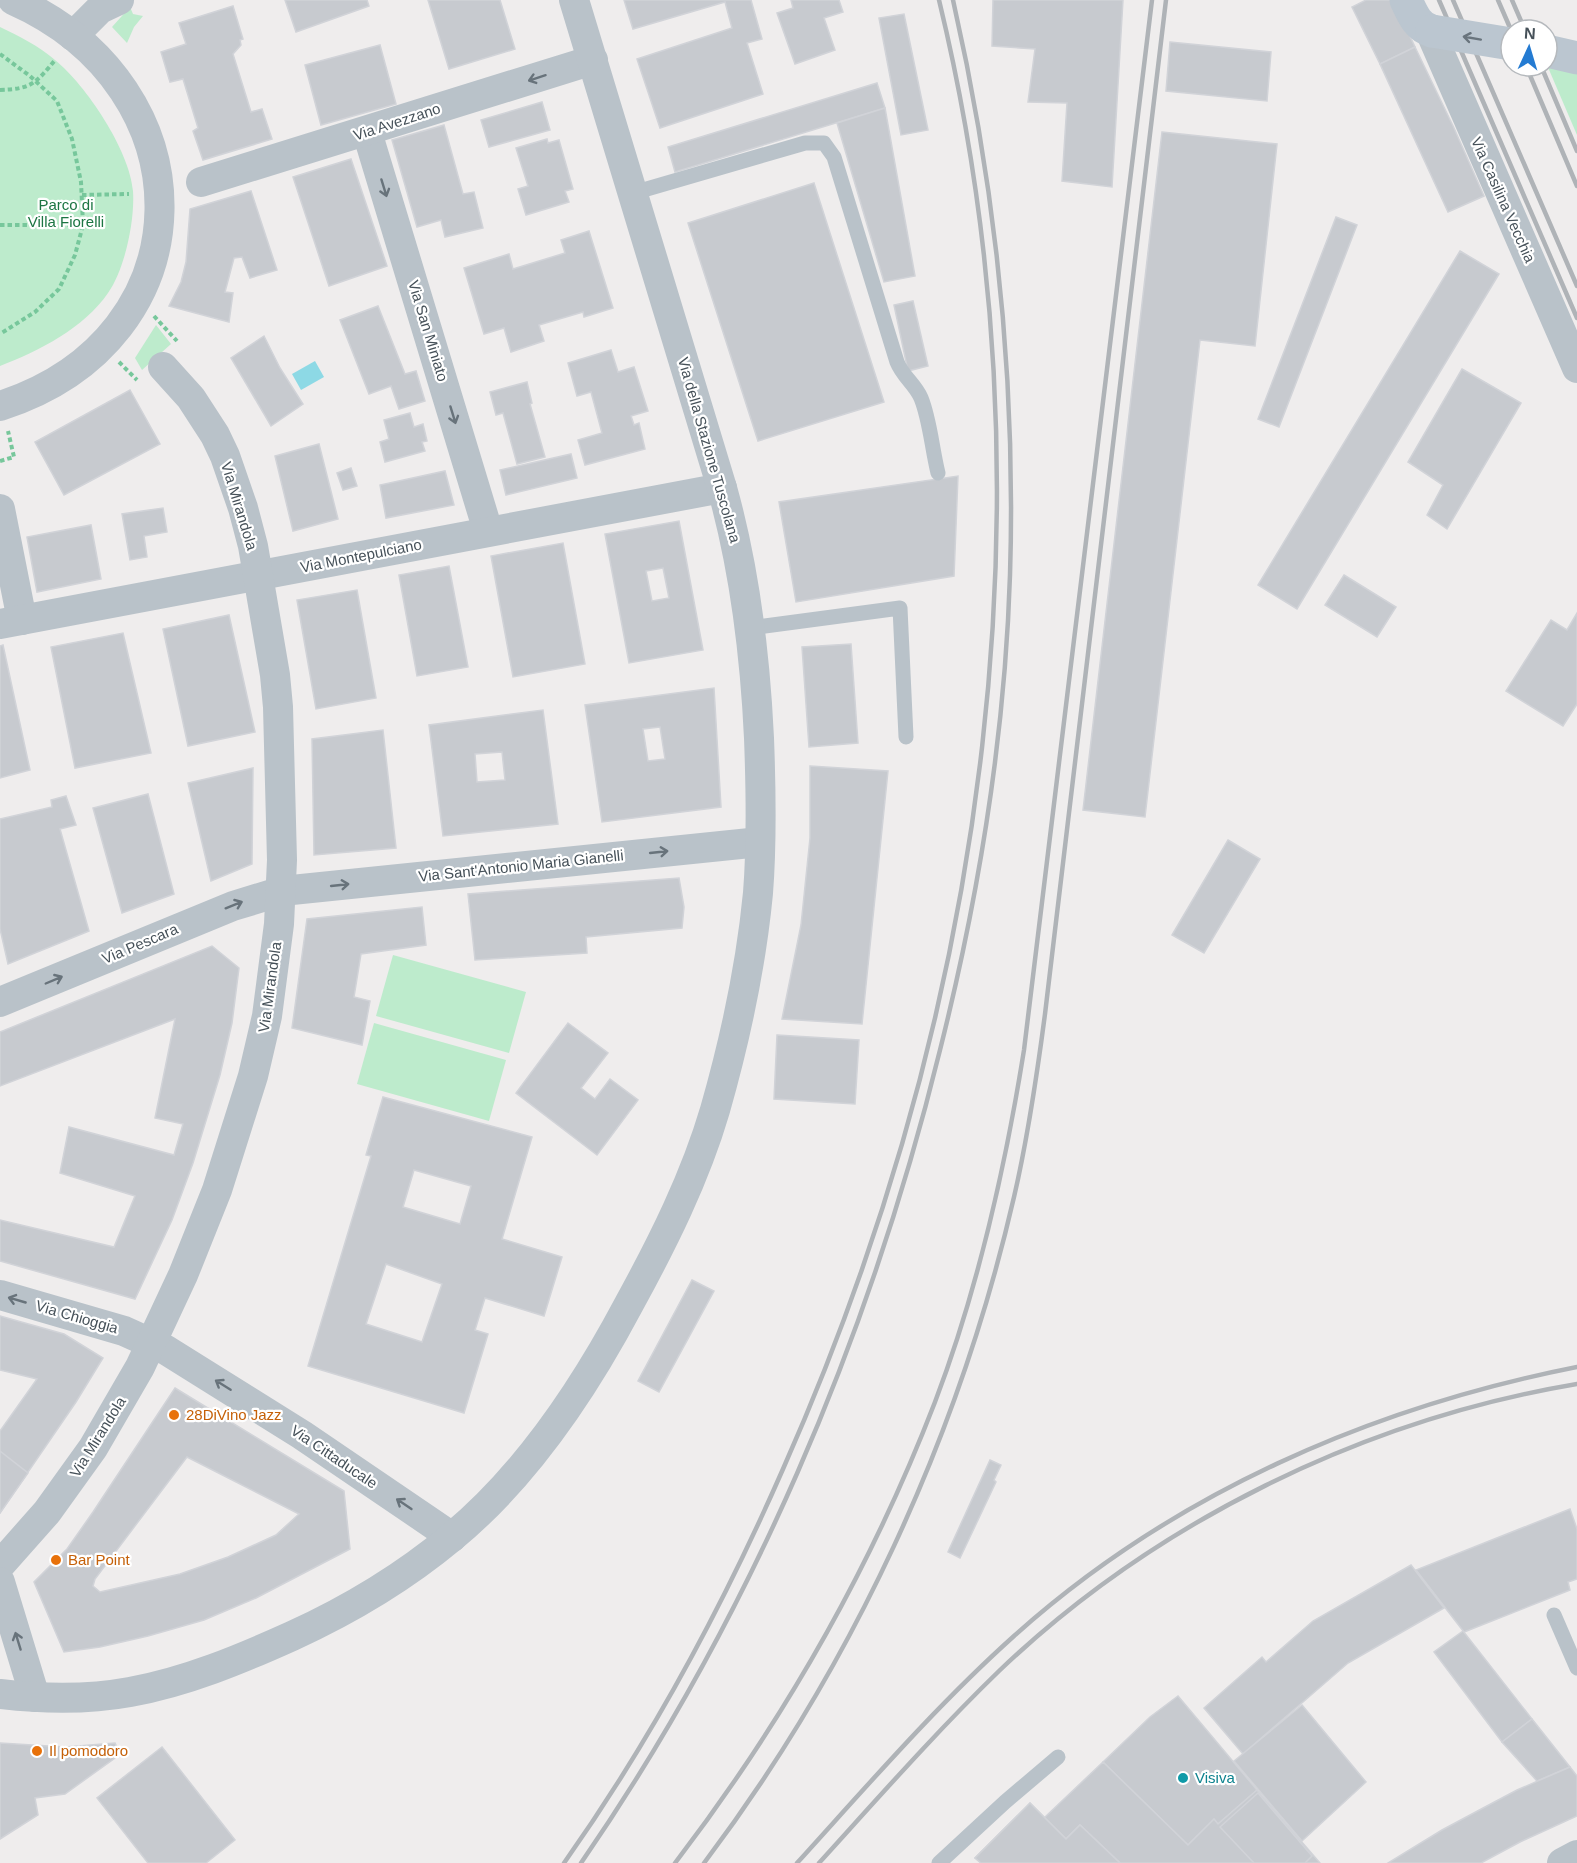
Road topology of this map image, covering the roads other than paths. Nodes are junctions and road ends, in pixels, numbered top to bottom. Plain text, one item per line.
1 (13, 0) edge
2 (119, 0) edge
3 (574, 0) edge
4 (1406, 0) edge
5 (1431, 31) junction
6 (73, 36) junction
7 (1499, 42) edge
8 (593, 60) junction
9 (367, 132) junction
10 (201, 182) dead end
11 (633, 193) junction
12 (163, 367) road end
13 (1577, 368) edge
14 (1, 406) edge
15 (938, 473) dead end
16 (722, 488) junction
17 (0, 509) edge
18 (488, 531) junction
19 (258, 576) junction
20 (11, 622) edge
21 (750, 628) junction
22 (906, 737) dead end
23 (760, 842) junction
24 (282, 891) junction
25 (0, 1002) edge
26 (0, 1295) edge
27 (152, 1343) junction
28 (452, 1537) junction
29 (0, 1565) edge
30 (0, 1582) edge
31 (1554, 1615) dead end
32 (1577, 1668) edge
33 (0, 1694) edge
34 (35, 1697) junction
35 (1058, 1757) dead end
36 (1577, 1855) edge
37 (939, 1863) edge
38 (1562, 1863) edge

1 - 6 street
2 - 6 street
3 - 8 street, Via della Stazione Tuscolana
4 - 5 street, Via Casilina Vecchia
7 -> 5 street, bridge
5 - 13 street, Via Casilina Vecchia
6 - 14 street
8 -> 9 street, Via Avezzano
8 - 11 street, Via della Stazione Tuscolana
9 - 10 street, Via Avezzano
9 -> 18 street, Via San Miniato
11 - 15 lane
11 - 16 street, Via della Stazione Tuscolana
12 - 19 street, Via Mirandola
16 - 18 street, Via Montepulciano
16 - 21 street, Via della Stazione Tuscolana
17 - 20 street
18 - 19 street, Via Montepulciano
19 - 20 street, Via Montepulciano
19 - 24 street, Via Mirandola
21 - 22 lane
21 - 23 street, Via della Stazione Tuscolana
24 -> 23 street, Via Sant'Antonio Maria Gianelli
23 - 28 street, Via della Stazione Tuscolana
25 -> 24 street, Via Pescara
24 - 27 street, Via Mirandola
27 -> 26 street, Via Chioggia
28 -> 27 street, Via Cittaducale
27 - 29 street, Via Mirandola
28 - 34 street, Via della Stazione Tuscolana
34 -> 30 street
31 - 32 lane
33 - 34 street, Via della Stazione Tuscolana
35 - 37 lane
36 - 38 street

